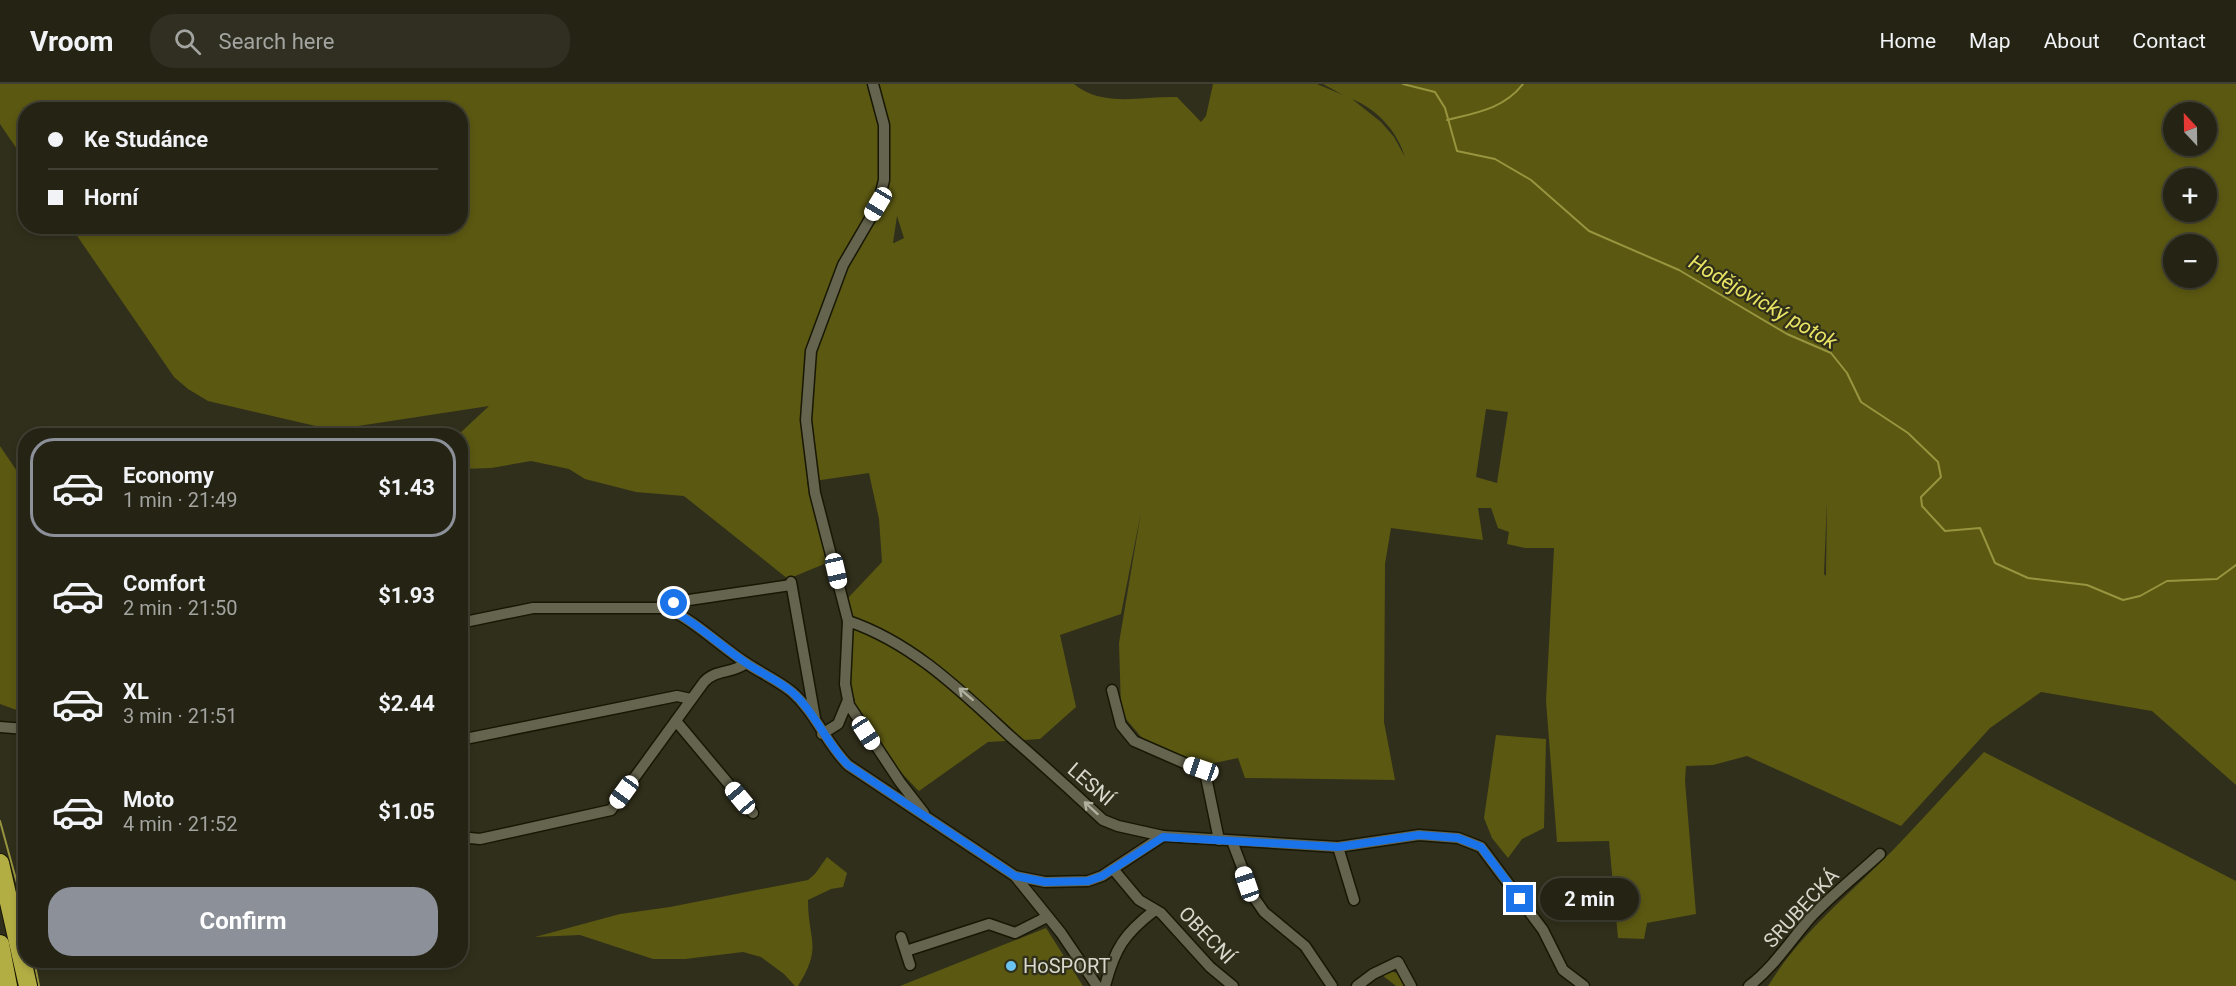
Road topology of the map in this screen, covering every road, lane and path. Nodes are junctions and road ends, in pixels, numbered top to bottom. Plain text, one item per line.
1 (873, 84) edge
2 (667, 608) junction
3 (468, 621) edge
4 (848, 621) junction
5 (746, 663) junction
6 (1112, 690) dead end
7 (691, 699) junction
8 (848, 700) junction
9 (676, 721) junction
10 (816, 722) junction
11 (0, 727) edge
12 (18, 728) edge
13 (822, 734) junction
14 (468, 738) edge
15 (753, 813) dead end
16 (930, 820) junction
17 (468, 837) edge
18 (1163, 837) junction
19 (1219, 840) junction
20 (1232, 841) junction
21 (1338, 847) junction
22 (1880, 854) dead end
23 (0, 863) edge
24 (1113, 869) junction
25 (1015, 876) junction
26 (1354, 900) dead end
27 (1155, 910) junction
28 (1047, 918) junction
29 (901, 937) dead end
30 (18, 942) edge
31 (0, 944) edge
32 (906, 951) junction
33 (910, 964) dead end
34 (24, 968) edge
35 (8, 986) edge
36 (28, 986) edge
37 (1097, 986) edge
38 (1105, 986) edge
39 (1233, 986) edge
40 (1332, 986) edge
41 (1357, 986) edge
42 (1411, 986) edge
43 (1584, 986) edge
44 (1749, 986) edge

1 - 4 street
2 - 3 street
2 - 5 street
2 - 10 street
4 - 8 street
18 -> 4 street, LESNÍ
5 - 7 street
5 - 10 street
6 - 19 street
7 - 9 street
7 - 14 street
8 - 13 street
8 - 16 street
9 - 15 street
9 - 17 street
10 - 13 street
11 - 12 street
13 - 16 street
16 - 25 street
18 - 19 street, LESNÍ
18 - 24 street
19 - 20 street, LESNÍ
20 - 21 street, LESNÍ
20 - 40 street
21 - 26 street
21 - 43 street, LESNÍ
22 - 44 street, SRUBECKÁ
23 - 30 highway
24 - 25 street
24 - 27 street, OBECNÍ
25 - 28 street
27 - 38 street
27 - 39 street, OBECNÍ
28 - 32 street
28 - 37 street
29 - 32 street
31 - 35 highway
32 - 33 street
34 - 36 highway
41 - 42 street

